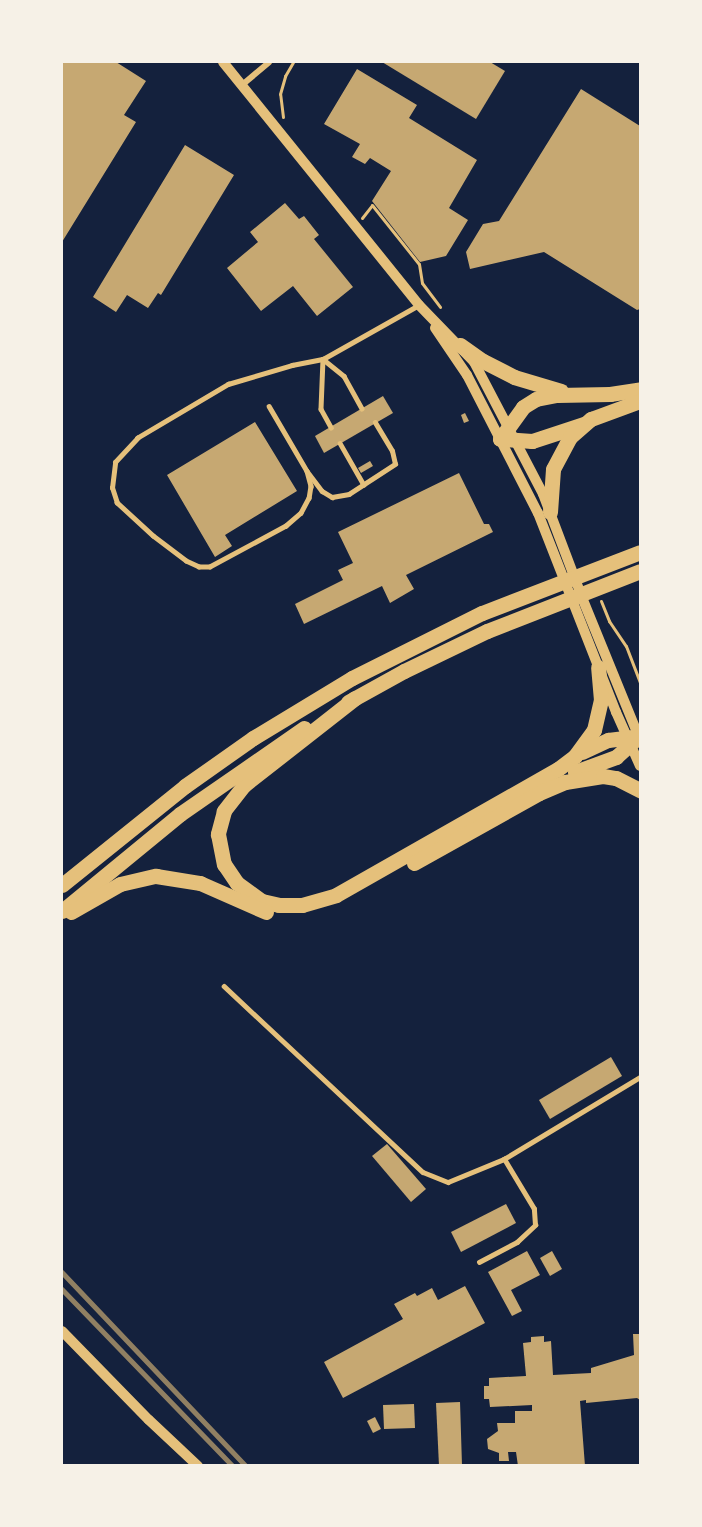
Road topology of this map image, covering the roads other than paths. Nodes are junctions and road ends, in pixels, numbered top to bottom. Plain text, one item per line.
1 (223, 62) edge
2 (270, 62) edge
3 (242, 85) junction
4 (419, 305) junction
5 (460, 345) junction
6 (323, 359) junction
7 (640, 389) edge
8 (576, 394) junction
9 (640, 401) edge
10 (269, 405) dead end
11 (362, 408) dead end
12 (375, 423) dead end
13 (584, 424) junction
14 (331, 427) dead end
15 (504, 432) junction
16 (516, 442) junction
17 (340, 443) dead end
18 (307, 471) junction
19 (364, 485) junction
20 (550, 512) junction
21 (640, 552) edge
22 (640, 572) edge
23 (598, 667) junction
24 (355, 698) junction
25 (634, 740) edge
26 (575, 756) junction
27 (640, 766) edge
28 (640, 790) edge
29 (539, 793) junction
30 (62, 885) edge
31 (62, 911) edge
32 (62, 918) edge
33 (224, 986) dead end
34 (640, 1077) edge
35 (504, 1159) junction
36 (479, 1262) dead end
37 (62, 1331) edge
38 (198, 1466) edge

1 - 3 street
2 - 3 street
3 - 4 street
4 - 5 street
4 - 6 lane
4 - 15 street
5 - 8 highway
5 - 15 street
6 - 11 lane
6 - 14 lane
6 - 18 lane
7 - 8 highway
8 - 15 highway
9 - 13 highway
10 - 18 lane
12 - 19 lane
13 - 16 highway
13 - 20 highway
15 - 16 highway
15 - 23 street
16 - 20 street
17 - 19 lane
18 - 19 lane
20 - 25 street
21 - 30 highway
22 - 24 highway
23 - 25 street
23 - 26 highway
24 - 26 highway
24 - 31 highway
25 - 26 highway
25 - 27 street
25 - 29 highway
28 - 29 highway
29 - 32 highway
33 - 35 lane
34 - 35 lane
35 - 36 lane
37 - 38 street

